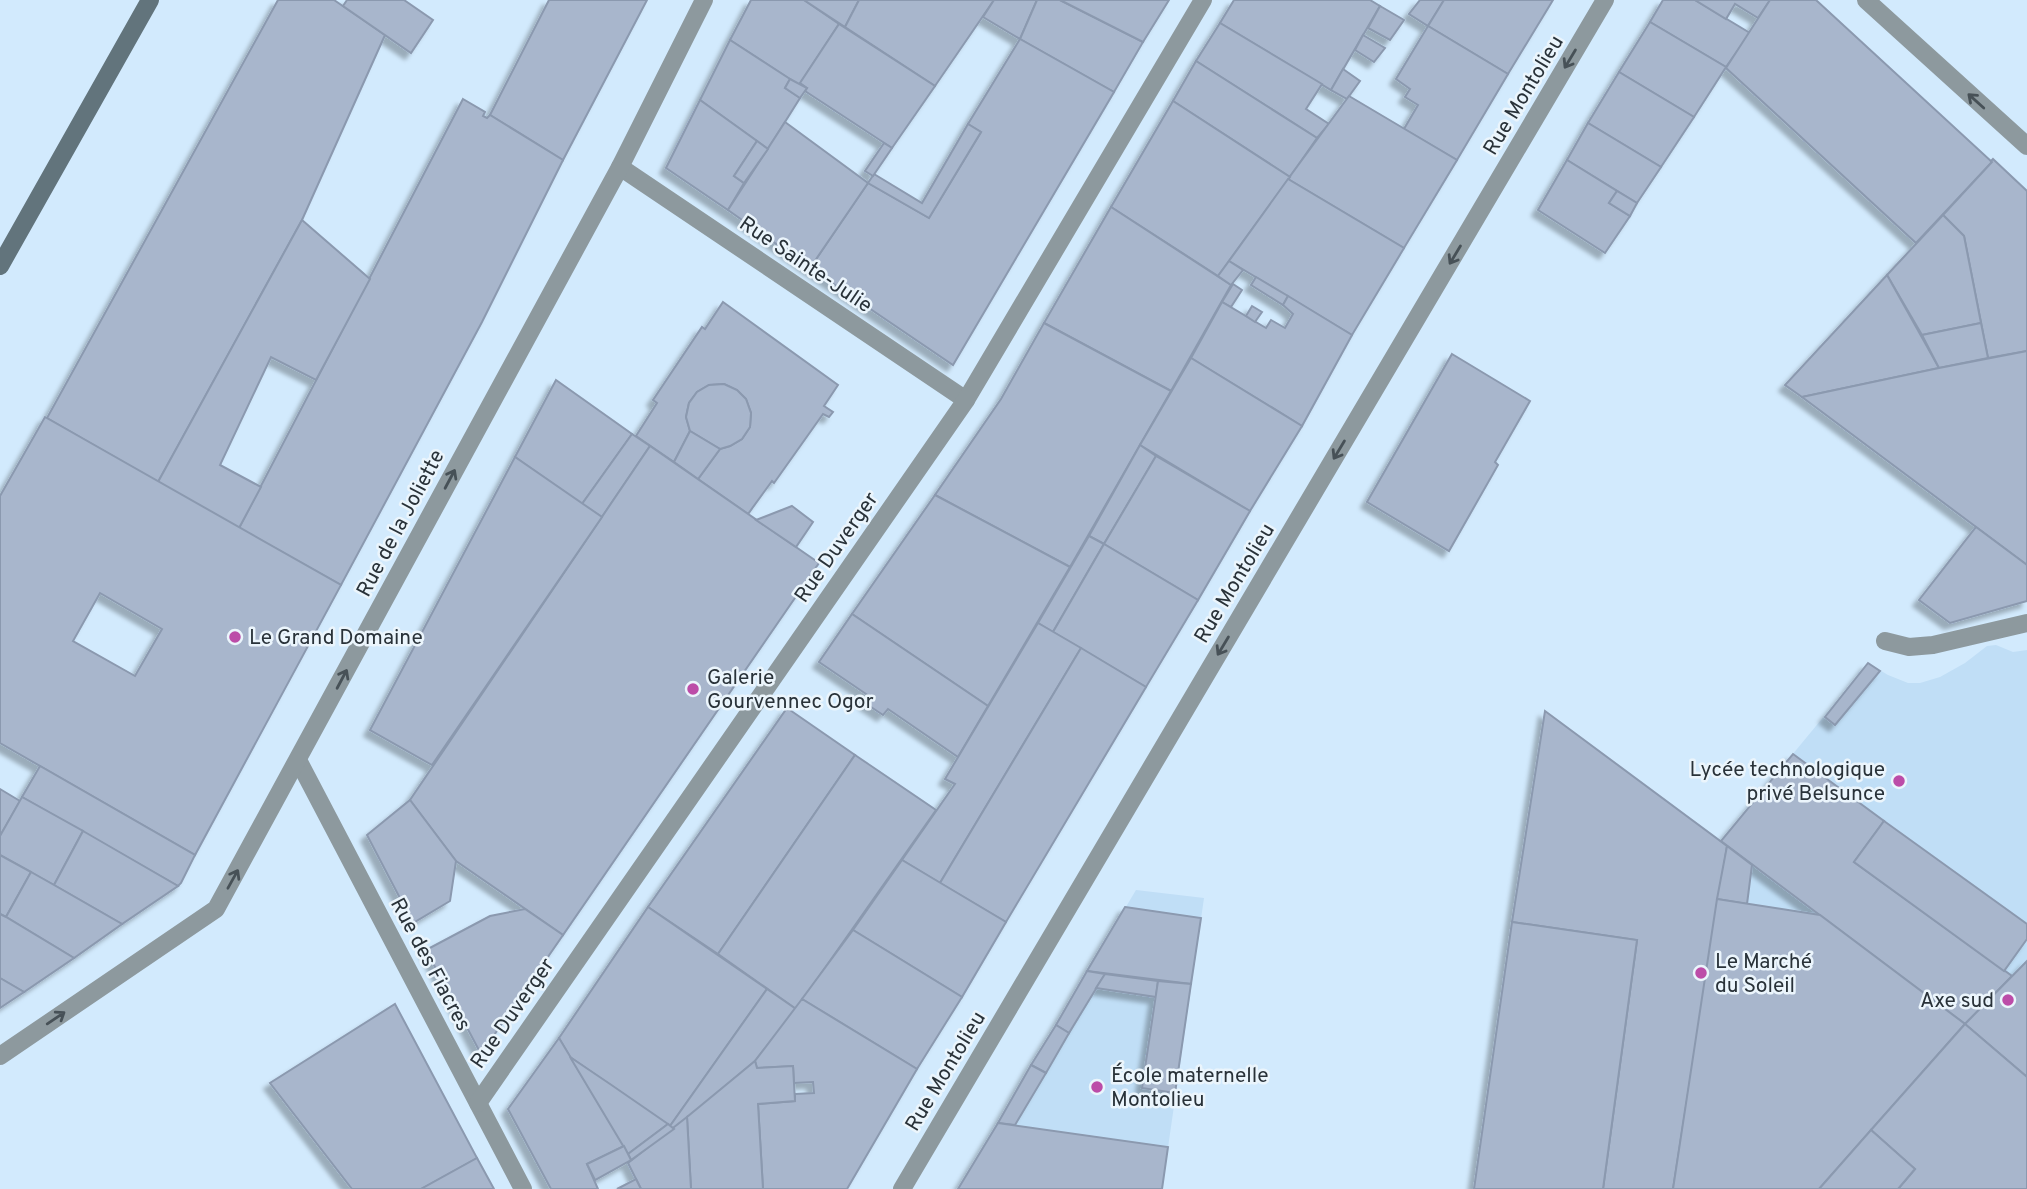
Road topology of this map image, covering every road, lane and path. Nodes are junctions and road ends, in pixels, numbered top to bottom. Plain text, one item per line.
1 (150, 0) edge
2 (704, 0) edge
3 (1203, 0) edge
4 (1605, 0) edge
5 (1866, 0) edge
6 (2027, 146) edge
7 (620, 167) junction
8 (0, 266) edge
9 (966, 400) junction
10 (2027, 624) edge
11 (1885, 641) dead end
12 (298, 760) junction
13 (0, 1056) edge
14 (478, 1103) junction
15 (523, 1189) edge
16 (902, 1189) edge

1 - 8 main road
2 - 7 street, Rue de la Joliette
3 - 9 street, Rue Duverger
4 -> 16 street, Rue Montolieu
6 -> 5 street
7 - 9 street, Rue Sainte-Julie
12 -> 7 street, Rue de la Joliette
9 - 14 street, Rue Duverger
10 - 11 street
13 -> 12 street, Rue de la Joliette
12 - 14 street, Rue des Fiacres
14 - 15 street, Rue des Fiacres

